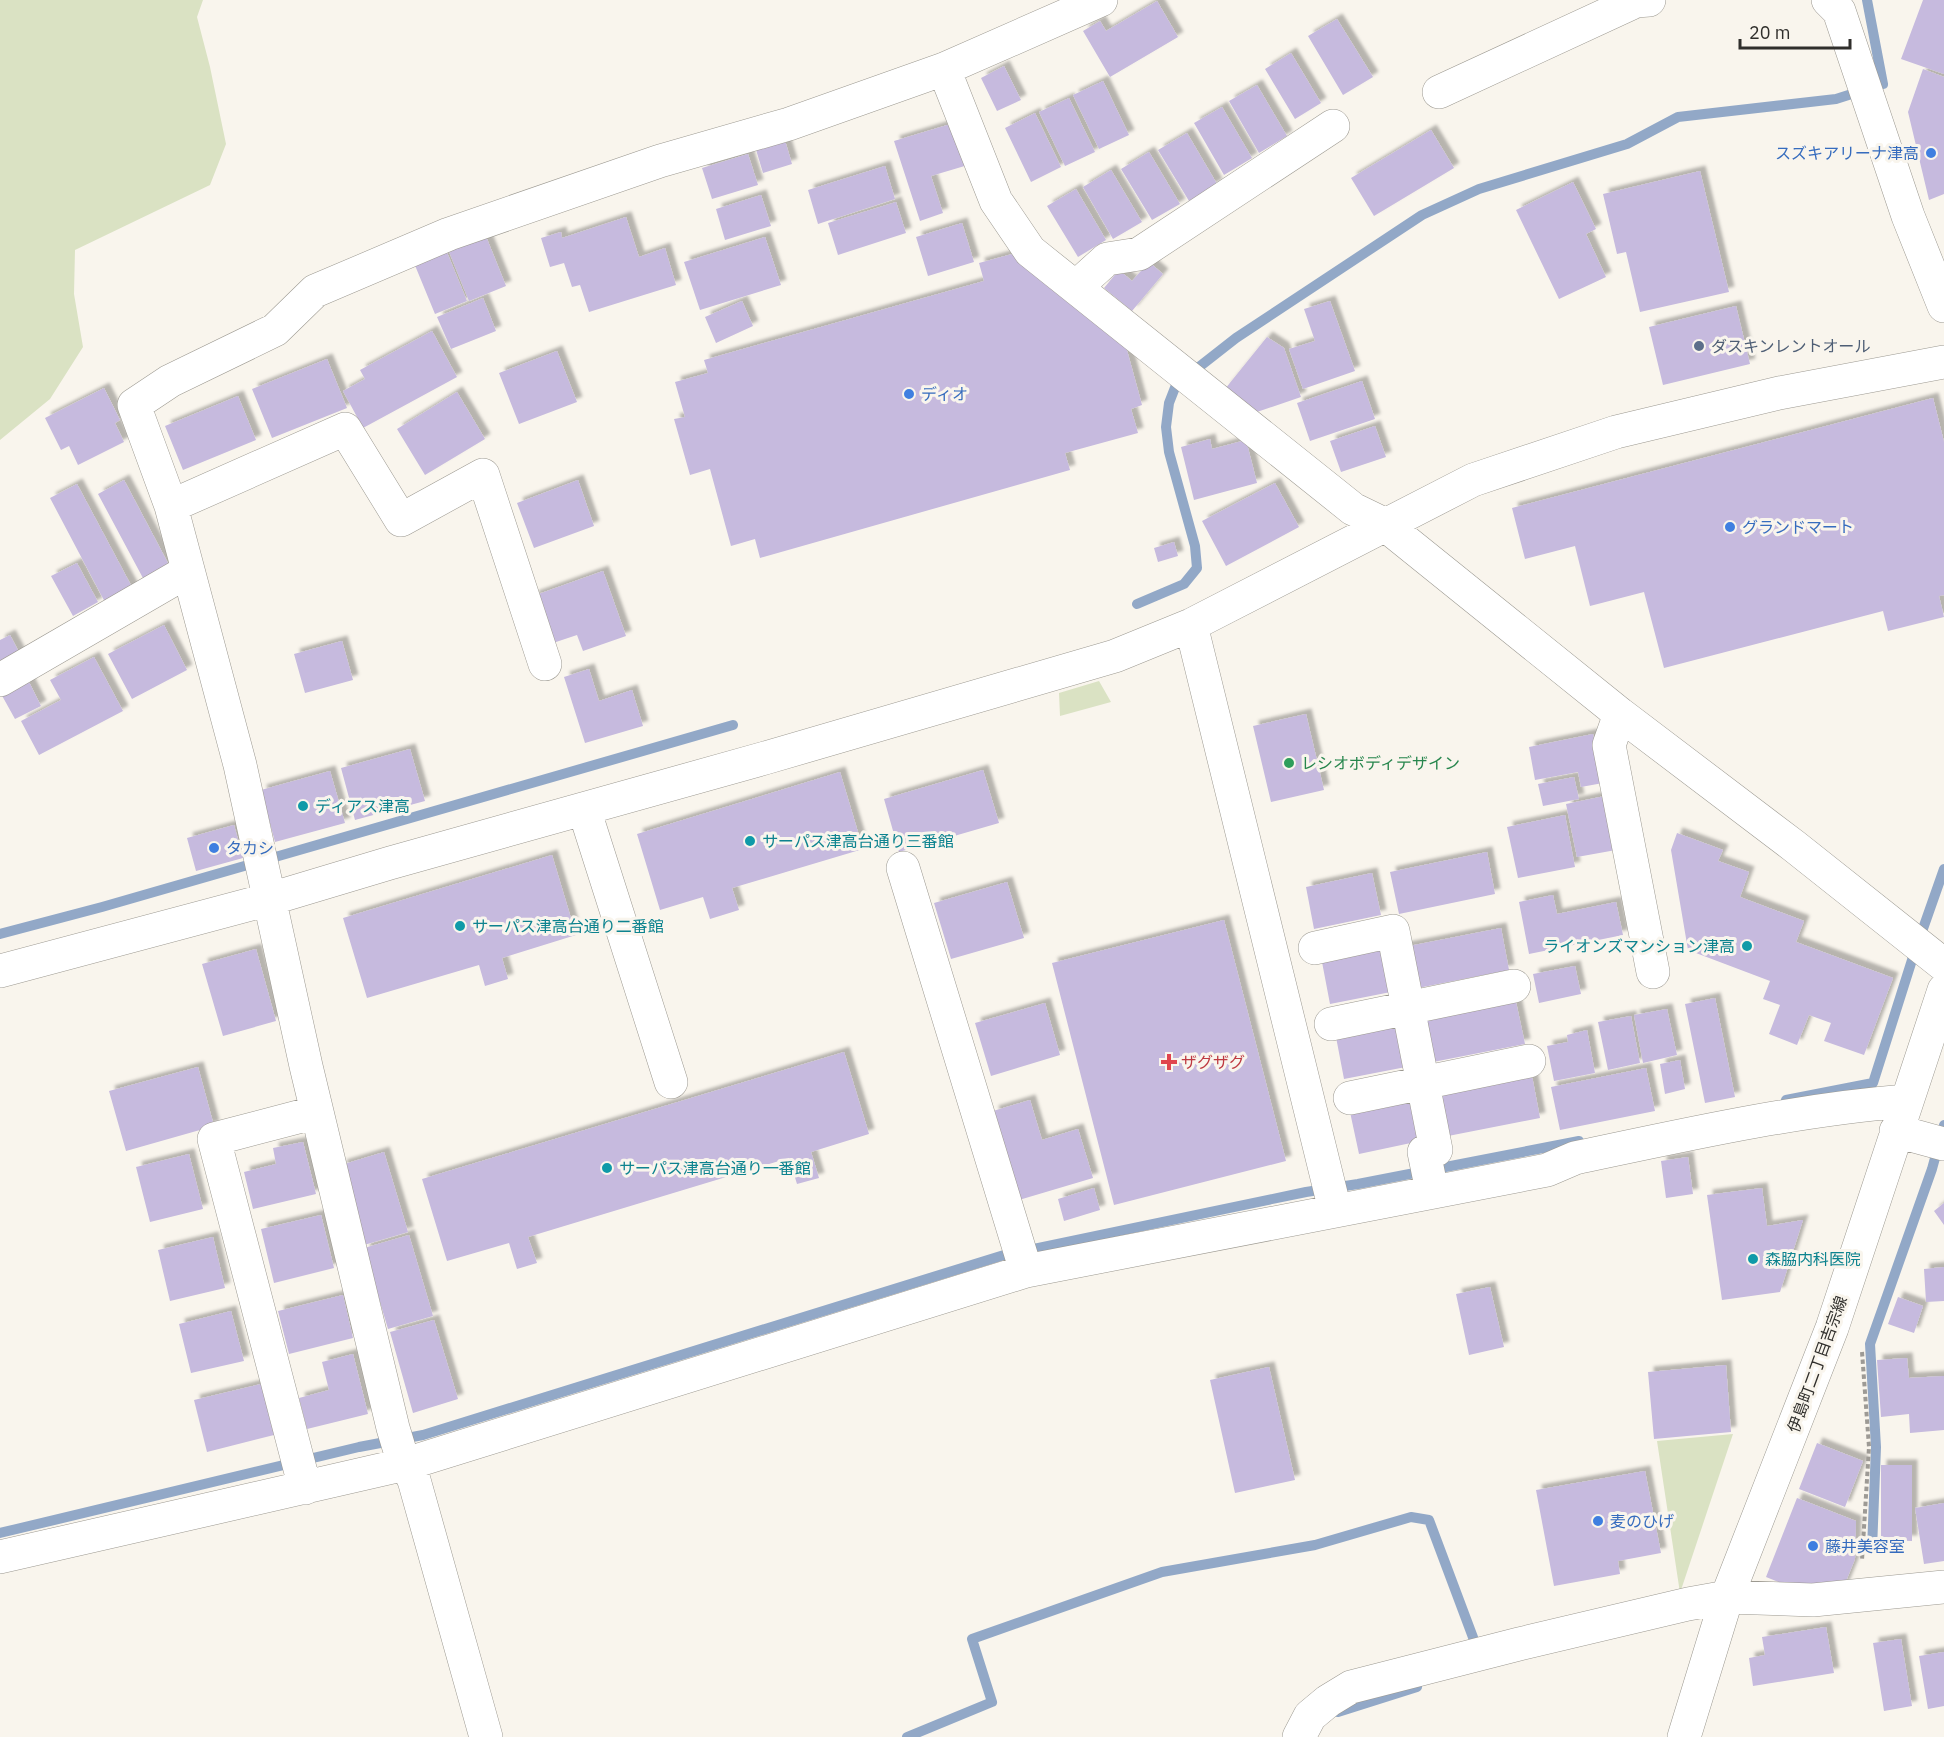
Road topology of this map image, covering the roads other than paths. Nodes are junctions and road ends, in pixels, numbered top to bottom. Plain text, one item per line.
1 (1101, 0) edge
2 (1649, 0) edge
3 (1828, 0) edge
4 (1599, 8) edge
5 (945, 69) junction
6 (1439, 92) dead end
7 (1333, 126) dead end
8 (1076, 287) junction
9 (1944, 306) edge
10 (1944, 362) edge
11 (171, 506) junction
12 (1384, 524) junction
13 (188, 571) junction
14 (1191, 625) junction
15 (545, 664) dead end
16 (0, 680) edge
17 (1620, 714) junction
18 (584, 809) junction
19 (903, 868) dead end
20 (270, 899) junction
21 (1314, 948) dead end
22 (1926, 950) edge
23 (0, 971) edge
24 (1653, 972) dead end
25 (1514, 986) dead end
26 (1944, 990) edge
27 (1408, 1008) junction
28 (1331, 1024) dead end
29 (1529, 1061) dead end
30 (670, 1082) dead end
31 (1423, 1083) junction
32 (1350, 1098) dead end
33 (1883, 1110) junction
34 (317, 1112) junction
35 (1937, 1143) edge
36 (1429, 1177) junction
37 (1332, 1196) junction
38 (1022, 1258) junction
39 (400, 1448) junction
40 (300, 1471) junction
41 (0, 1557) edge
42 (1944, 1587) edge
43 (1728, 1597) junction
44 (486, 1737) edge
45 (1299, 1737) edge
46 (1684, 1737) edge

1 - 5 street
2 - 4 street
3 - 9 street
4 - 6 street
5 - 8 street
5 - 11 street
7 - 8 street
8 - 12 street
10 - 12 street
11 - 13 street
11 - 15 street
12 - 14 street
12 - 17 street
13 - 16 street
13 - 20 street
14 - 18 street
14 - 37 street
17 - 22 street
17 - 24 street
18 - 20 street
18 - 30 street
19 - 38 street
20 - 23 street
20 - 34 street
21 - 27 street
25 - 27 street
26 - 33 street, 伊島町二丁目吉宗線
27 - 28 street
27 - 31 street
29 - 31 street
31 - 32 street
31 - 36 street
33 - 35 street
33 - 36 street
33 - 43 street, 伊島町二丁目吉宗線
34 - 39 street
34 - 40 street
36 - 37 street
37 - 38 street
38 - 39 street
39 - 40 street
39 - 44 street
40 - 41 street
42 - 43 street
43 - 45 street
43 - 46 street, 伊島町二丁目吉宗線

